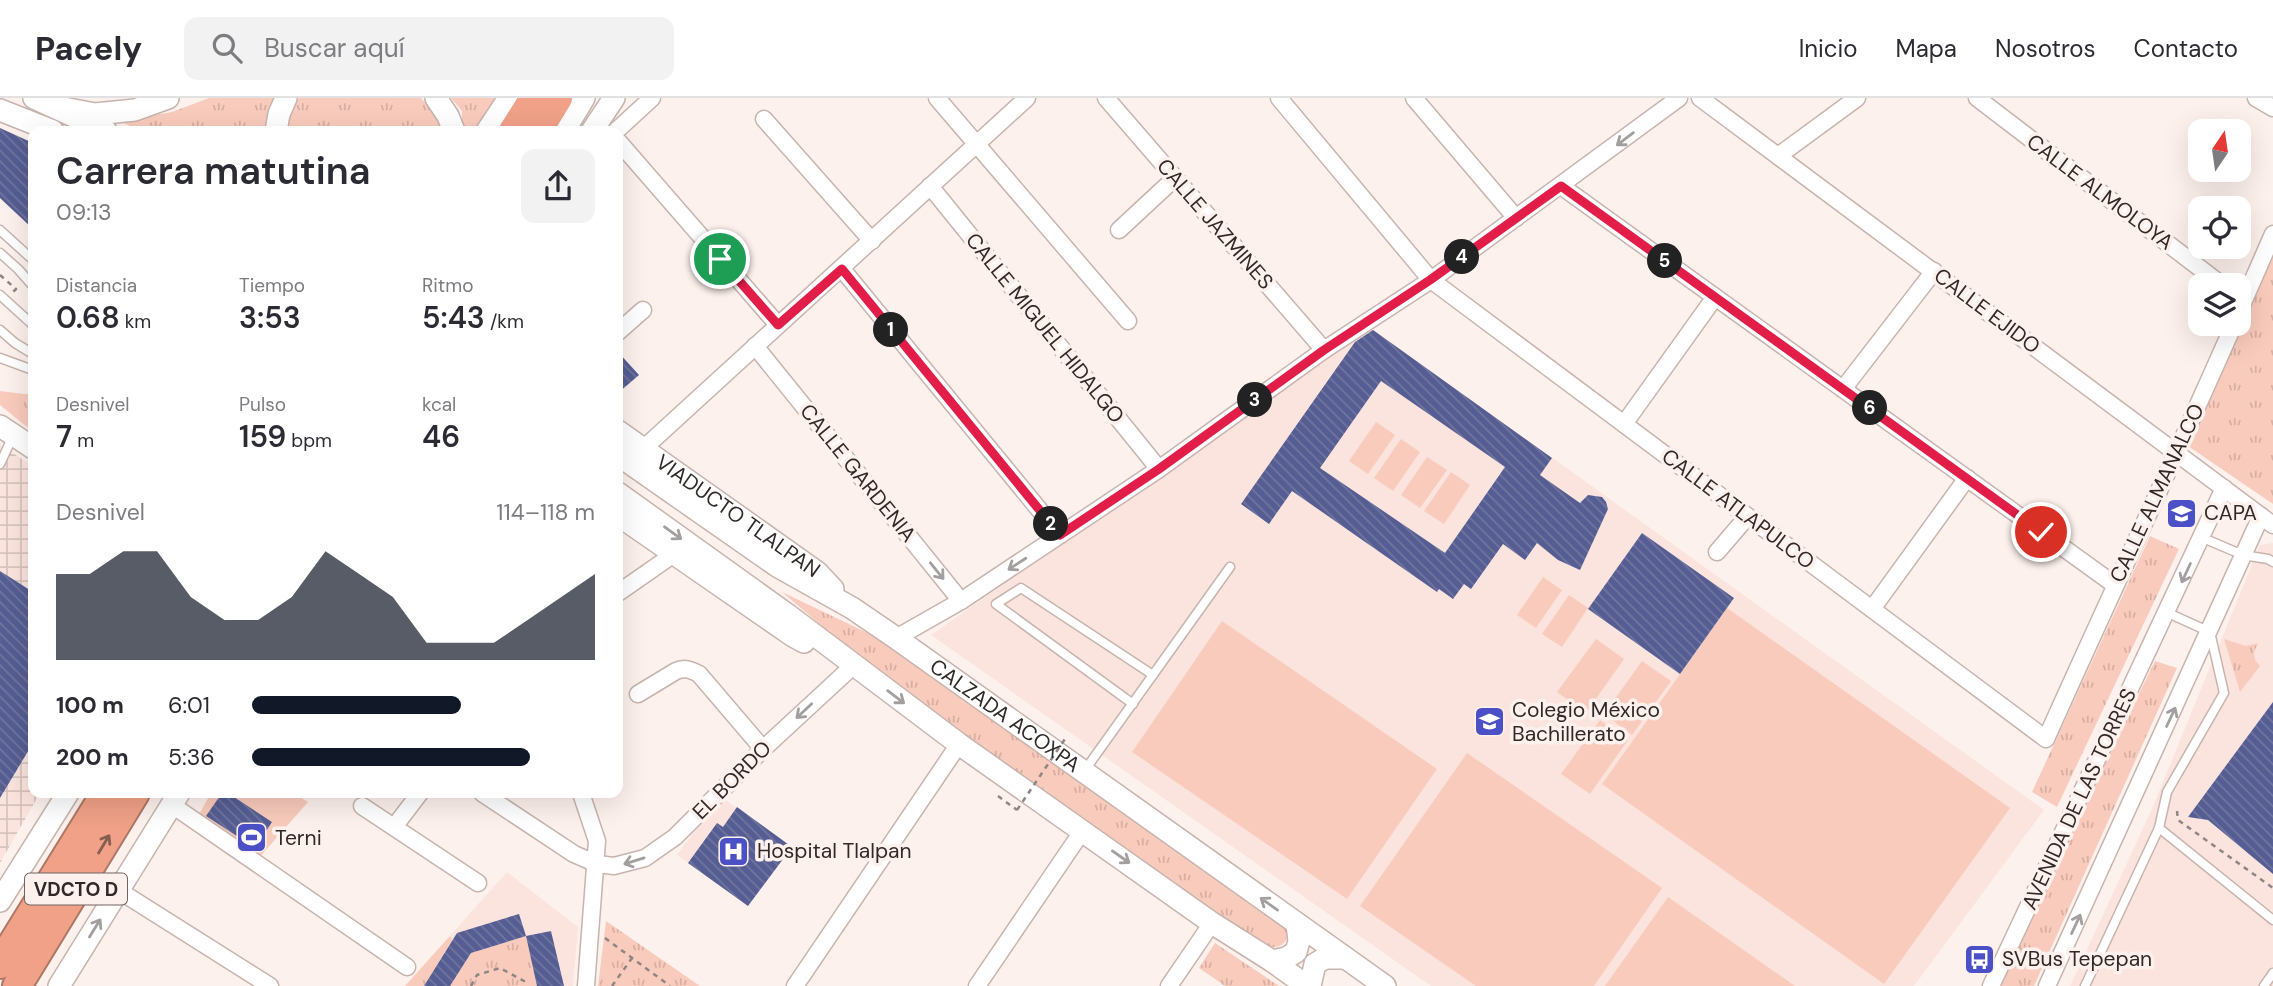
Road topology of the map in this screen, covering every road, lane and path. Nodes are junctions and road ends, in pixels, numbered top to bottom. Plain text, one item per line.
1 (168, 98) edge
2 (286, 98) edge
3 (436, 98) edge
4 (509, 98) edge
5 (534, 98) edge
6 (558, 98) edge
7 (584, 98) edge
8 (614, 98) edge
9 (652, 98) edge
10 (937, 98) edge
11 (1027, 98) edge
12 (1106, 98) edge
13 (1279, 98) edge
14 (1414, 98) edge
15 (1679, 98) edge
16 (1700, 98) edge
17 (1857, 98) edge
18 (1978, 98) edge
19 (2256, 98) edge
20 (43, 102) edge
21 (2273, 108) edge
22 (0, 110) edge
23 (764, 119) dead end
24 (40, 126) edge
25 (95, 126) edge
26 (277, 126) edge
27 (452, 126) edge
28 (490, 126) edge
29 (516, 126) edge
30 (541, 126) edge
31 (567, 126) edge
32 (604, 126) edge
33 (608, 126) edge
34 (977, 144) junction
35 (623, 147) edge
36 (1778, 156) junction
37 (1175, 178) junction
38 (930, 186) junction
39 (1561, 186) junction
40 (1516, 218) junction
41 (0, 230) edge
42 (1119, 230) dead end
43 (2273, 234) edge
44 (872, 241) junction
45 (0, 253) edge
46 (28, 254) edge
47 (842, 269) junction
48 (1934, 271) junction
49 (2206, 273) edge
50 (28, 280) edge
51 (1430, 280) junction
52 (2251, 281) edge
53 (0, 295) edge
54 (1715, 297) junction
55 (643, 310) dead end
56 (28, 320) edge
57 (1128, 321) dead end
58 (778, 325) junction
59 (623, 328) edge
60 (0, 330) edge
61 (2229, 336) edge
62 (755, 346) junction
63 (1324, 350) junction
64 (28, 351) edge
65 (0, 358) edge
66 (28, 368) edge
67 (1843, 389) junction
68 (1624, 424) junction
69 (7, 431) edge
70 (623, 435) edge
71 (28, 445) edge
72 (643, 449) junction
73 (2178, 453) junction
74 (623, 458) edge
75 (0, 464) edge
76 (1159, 469) junction
77 (1967, 478) junction
78 (2224, 488) junction
79 (623, 497) edge
80 (1748, 517) junction
81 (623, 518) edge
82 (2267, 520) edge
83 (1060, 535) junction
84 (2203, 538) junction
85 (1717, 552) dead end
86 (674, 554) junction
87 (2243, 555) junction
88 (2273, 562) edge
89 (1230, 567) dead end
90 (2115, 585) junction
91 (623, 590) edge
92 (961, 601) junction
93 (852, 608) junction
94 (1872, 610) junction
95 (2168, 612) junction
96 (2210, 632) junction
97 (896, 638) junction
98 (854, 665) junction
99 (1153, 675) junction
100 (638, 694) dead end
101 (1133, 704) junction
102 (1067, 736) dead end
103 (2046, 739) joint
104 (959, 744) junction
105 (763, 749) junction
106 (1084, 772) junction
107 (65, 798) edge
108 (103, 798) edge
109 (132, 798) edge
110 (416, 798) edge
111 (489, 798) edge
112 (583, 798) edge
113 (176, 799) edge
114 (362, 806) dead end
115 (2176, 806) dead end
116 (1017, 810) dead end
117 (394, 827) junction
118 (2159, 828) junction
119 (1083, 830) junction
120 (597, 864) junction
121 (478, 883) dead end
122 (2273, 888) edge
123 (118, 890) junction
124 (0, 901) edge
125 (2273, 920) edge
126 (1212, 923) junction
127 (1297, 924) junction
128 (591, 928) junction
129 (632, 958) junction
130 (1345, 958) junction
131 (1272, 961) junction
132 (0, 964) edge
133 (407, 967) dead end
134 (2273, 973) edge
135 (17, 986) edge
136 (59, 986) edge
137 (270, 986) edge
138 (471, 986) edge
139 (525, 986) edge
140 (586, 986) edge
141 (612, 986) edge
142 (670, 986) edge
143 (795, 986) edge
144 (977, 986) edge
145 (1169, 986) edge
146 (1308, 986) edge
147 (1385, 986) edge
148 (1991, 986) edge
149 (2047, 986) edge
150 (2085, 986) edge
151 (2263, 986) edge

1 - 20 main road
2 - 26 main road
3 - 27 main road
4 - 28 main road
5 - 29 highway
6 - 30 highway
7 - 31 main road
8 - 32 main road
9 - 33 street
10 - 34 street
11 - 34 street
12 - 37 street, CALLE JAZMINES
13 - 51 street, CALLE ATLAPULCO
14 - 40 street
15 -> 39 street
16 - 36 street, CALLE EJIDO
17 - 36 street
18 - 49 street, CALLE ALMOLOYA
19 - 21 street
20 - 25 main road
22 - 24 main road
23 - 44 street
34 - 38 street
34 - 57 street
35 - 58 street
36 - 48 street, CALLE EJIDO
37 - 42 street
37 - 63 street, CALLE JAZMINES
38 - 44 street
38 - 76 street, CALLE MIGUEL HIDALGO
39 - 40 street
39 - 54 street
40 - 51 street
41 - 46 lane
43 - 52 street
44 - 47 street
45 - 50 lane
47 - 58 street
47 - 83 street
48 - 67 street
48 - 73 street, CALLE EJIDO
51 - 63 street
51 - 68 street, CALLE ATLAPULCO
53 - 56 lane
54 - 67 street
54 - 68 street
55 - 59 street
58 - 62 street
60 - 64 lane
61 - 73 street, CALLE ALMANALCO
62 - 72 street
62 -> 92 street, CALLE GARDENIA
63 - 76 street
65 - 66 lane
67 - 77 street
68 - 80 street, CALLE ATLAPULCO
69 - 71 main road
69 - 75 lane
70 - 72 main road, VIADUCTO TLALPAN
72 - 93 main road, VIADUCTO TLALPAN
73 - 78 street, CALLE EJIDO
73 - 90 street, CALLE ALMANALCO
74 - 93 main road, CALZADA ACOXPA
76 - 83 street
77 - 90 street
77 - 94 street
78 - 82 street, CALLE EJIDO
78 - 84 street, AVENIDA DE LAS TORRES
79 -> 98 main road
80 - 85 street
80 - 94 street, CALLE ATLAPULCO
81 - 86 main road
82 - 87 street
83 -> 92 street
84 - 87 lane
84 -> 95 street, AVENIDA DE LAS TORRES
86 - 91 street
86 - 98 main road
87 - 88 lane
87 - 96 street
89 - 99 lane
90 - 103 street, CALLE ALMANALCO
92 - 97 street
93 - 97 main road, CALZADA ACOXPA
94 - 103 street, CALLE ATLAPULCO
95 - 96 lane
95 - 148 street, AVENIDA DE LAS TORRES
96 - 118 lane
149 -> 96 street
97 - 106 main road, CALZADA ACOXPA
98 -> 104 main road
98 -> 105 street, EL BORDO
99 - 101 lane
99 - 101 lane
100 - 105 street
101 - 106 lane
102 - 116 path, bridge
104 - 119 main road
104 - 143 street
105 -> 120 street, EL BORDO
127 -> 106 main road, CALZADA ACOXPA
107 - 124 main road
108 - 132 highway, VDCTO D
135 -> 109 highway, VDCTO D
110 - 117 street
111 - 120 street
112 - 120 street
113 - 123 main road
113 - 133 street
114 - 117 street
115 - 122 path
117 - 121 street
118 - 125 lane
118 - 150 lane
119 -> 126 main road
119 - 144 street
120 - 128 street
136 -> 123 main road
123 - 137 street
126 - 131 main road
126 - 145 street
127 - 130 main road, CALZADA ACOXPA
127 - 131 main road
128 - 129 path
128 - 140 street
129 - 141 path
129 - 142 path
130 - 146 main road
130 - 147 main road, CALZADA ACOXPA
131 - 146 main road
134 - 151 lane
138 - 139 path

